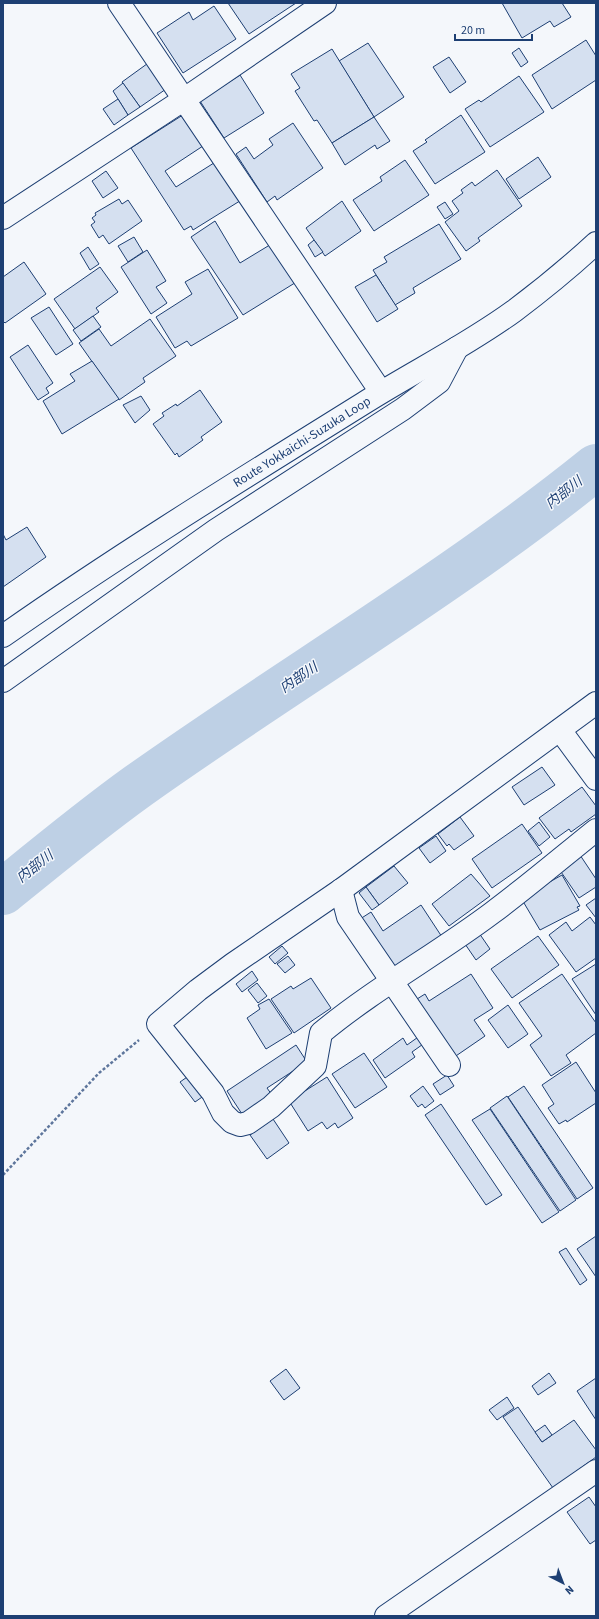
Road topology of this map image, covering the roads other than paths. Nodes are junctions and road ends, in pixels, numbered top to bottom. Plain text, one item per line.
1 (119, 3) edge
2 (325, 3) edge
3 (183, 100) junction
4 (3, 218) edge
5 (596, 243) edge
6 (457, 348) junction
7 (381, 392) junction
8 (3, 636) edge
9 (3, 681) edge
10 (596, 703) edge
11 (560, 730) junction
12 (596, 779) edge
13 (596, 830) edge
14 (341, 890) junction
15 (394, 982) junction
16 (449, 1066) dead end
17 (596, 1471) edge
18 (386, 1616) edge

1 - 3 street
2 - 3 street
3 - 4 street
3 - 7 street
5 - 6 street, Route Yokkaichi-Suzuka Loop
6 - 7 street, Route Yokkaichi-Suzuka Loop
6 - 9 street
7 - 8 street, Route Yokkaichi-Suzuka Loop
10 - 11 street
11 - 12 street
11 - 14 street
13 - 15 street
14 - 15 street
14 - 15 street
15 - 16 street
17 - 18 street

